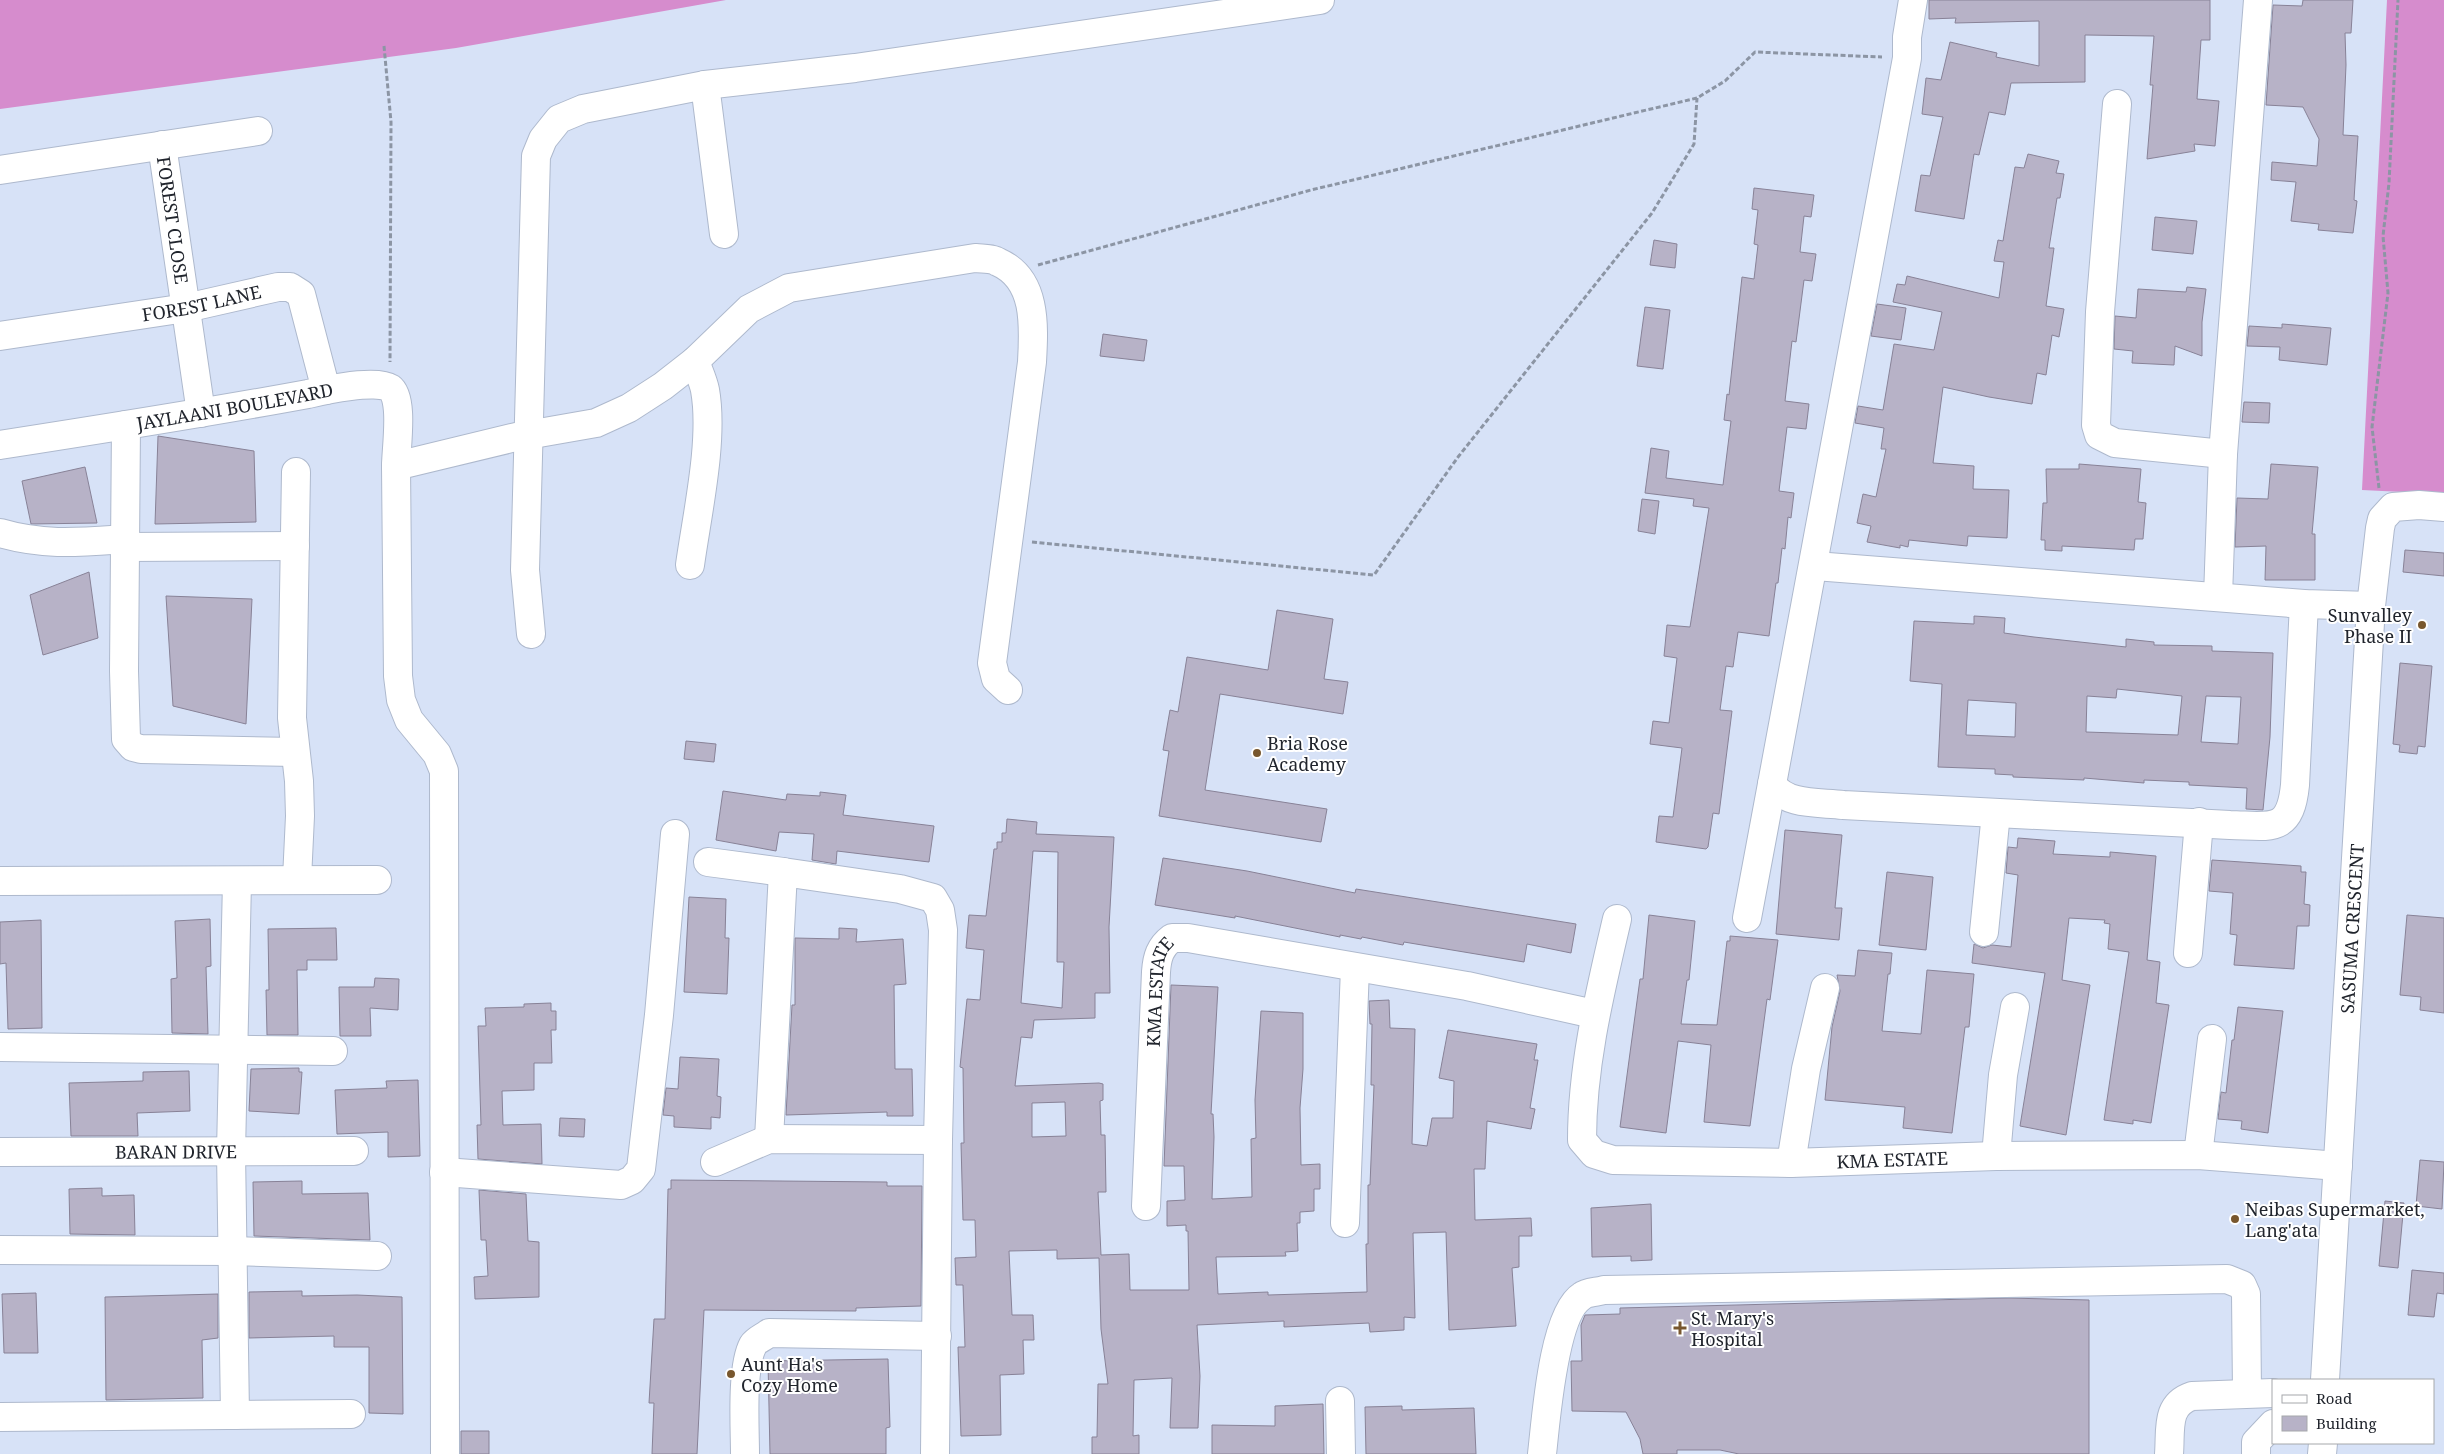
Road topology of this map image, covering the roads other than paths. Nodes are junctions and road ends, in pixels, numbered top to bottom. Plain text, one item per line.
1 (1320, 0) edge
2 (1913, 0) edge
3 (2258, 0) edge
4 (705, 85) junction
5 (2118, 104) dead end
6 (258, 131) dead end
7 (162, 146) junction
8 (0, 170) edge
9 (724, 234) dead end
10 (186, 308) junction
11 (0, 336) edge
12 (695, 361) junction
13 (326, 390) junction
14 (202, 413) junction
15 (126, 425) junction
16 (527, 435) junction
17 (0, 445) edge
18 (2223, 454) junction
19 (396, 466) junction
20 (296, 472) dead end
21 (2431, 506) edge
22 (0, 533) edge
23 (126, 543) junction
24 (295, 546) junction
25 (690, 565) dead end
26 (1815, 566) junction
27 (2218, 597) junction
28 (2304, 604) junction
29 (2371, 606) junction
30 (531, 634) dead end
31 (1008, 690) dead end
32 (295, 752) junction
33 (1772, 784) junction
34 (1996, 813) junction
35 (2199, 822) junction
36 (676, 834) dead end
37 (708, 862) dead end
38 (783, 872) junction
39 (297, 879) junction
40 (377, 880) dead end
41 (0, 881) edge
42 (237, 881) junction
43 (1747, 918) dead end
44 (1617, 919) dead end
45 (1984, 932) dead end
46 (2188, 953) dead end
47 (1355, 968) junction
48 (1825, 988) dead end
49 (2015, 1007) dead end
50 (1594, 1014) junction
51 (2212, 1038) dead end
52 (0, 1047) edge
53 (234, 1049) junction
54 (333, 1051) dead end
55 (769, 1139) junction
56 (938, 1140) junction
57 (0, 1152) edge
58 (231, 1152) junction
59 (354, 1152) dead end
60 (2198, 1155) junction
61 (1996, 1156) junction
62 (715, 1162) dead end
63 (1791, 1163) junction
64 (2338, 1166) junction
65 (444, 1172) junction
66 (1146, 1206) dead end
67 (1345, 1223) dead end
68 (0, 1250) edge
69 (233, 1251) junction
70 (377, 1256) dead end
71 (937, 1336) junction
72 (2325, 1379) edge
73 (2260, 1393) edge
74 (1340, 1401) dead end
75 (351, 1414) dead end
76 (235, 1415) junction
77 (0, 1417) edge
78 (2272, 1425) edge
79 (445, 1454) edge
80 (745, 1454) edge
81 (935, 1454) edge
82 (1341, 1454) edge
83 (1542, 1454) edge
84 (2169, 1454) edge
85 (2256, 1454) edge

1 - 4 street
2 - 26 street
3 - 18 street
4 - 9 street
4 - 16 street
5 - 18 street
6 - 7 street
7 - 8 street
7 - 10 street, FOREST CLOSE
10 - 11 street, FOREST LANE
10 - 13 street, FOREST LANE
10 - 14 street, FOREST CLOSE
12 - 16 street
12 - 25 street
12 - 31 street
13 - 14 street, JAYLAANI BOULEVARD
13 - 19 street, JAYLAANI BOULEVARD
14 - 15 street, JAYLAANI BOULEVARD
15 - 17 street, JAYLAANI BOULEVARD
15 - 23 street
16 - 19 street
16 - 30 street
18 - 27 street
19 - 65 street
20 - 24 street
21 - 29 street, SASUMA CRESCENT
22 - 23 street
23 - 24 street
23 - 32 street
24 - 32 street
26 - 27 street
26 - 33 street
27 - 28 street
28 - 29 street
28 - 35 street
29 - 64 street, SASUMA CRESCENT
32 - 39 street
33 - 34 street
33 - 43 street
34 - 35 street
34 - 45 street
35 - 46 street
36 - 65 street
37 - 38 street
38 - 55 street
38 - 56 street
39 - 40 street
39 - 42 street
41 - 42 street
42 - 53 street
44 - 50 street, KMA ESTATE
47 - 50 street, KMA ESTATE
47 - 66 street, KMA ESTATE
47 - 67 street
48 - 63 street
49 - 61 street
50 - 63 street, KMA ESTATE
51 - 60 street
52 - 53 street
53 - 54 street
53 - 58 street
55 - 56 street
55 - 62 street
56 - 71 street
57 - 58 street, BARAN DRIVE
58 - 59 street, BARAN DRIVE
58 - 69 street
60 - 61 street, KMA ESTATE
60 - 64 street, KMA ESTATE
61 - 63 street, KMA ESTATE
64 - 72 street, SASUMA CRESCENT
65 - 79 street
68 - 69 street
69 - 70 street
69 - 76 street
71 - 80 street
71 - 81 street
73 - 83 street
73 - 84 street
74 - 82 street
75 - 76 street
76 - 77 street
78 - 85 street

